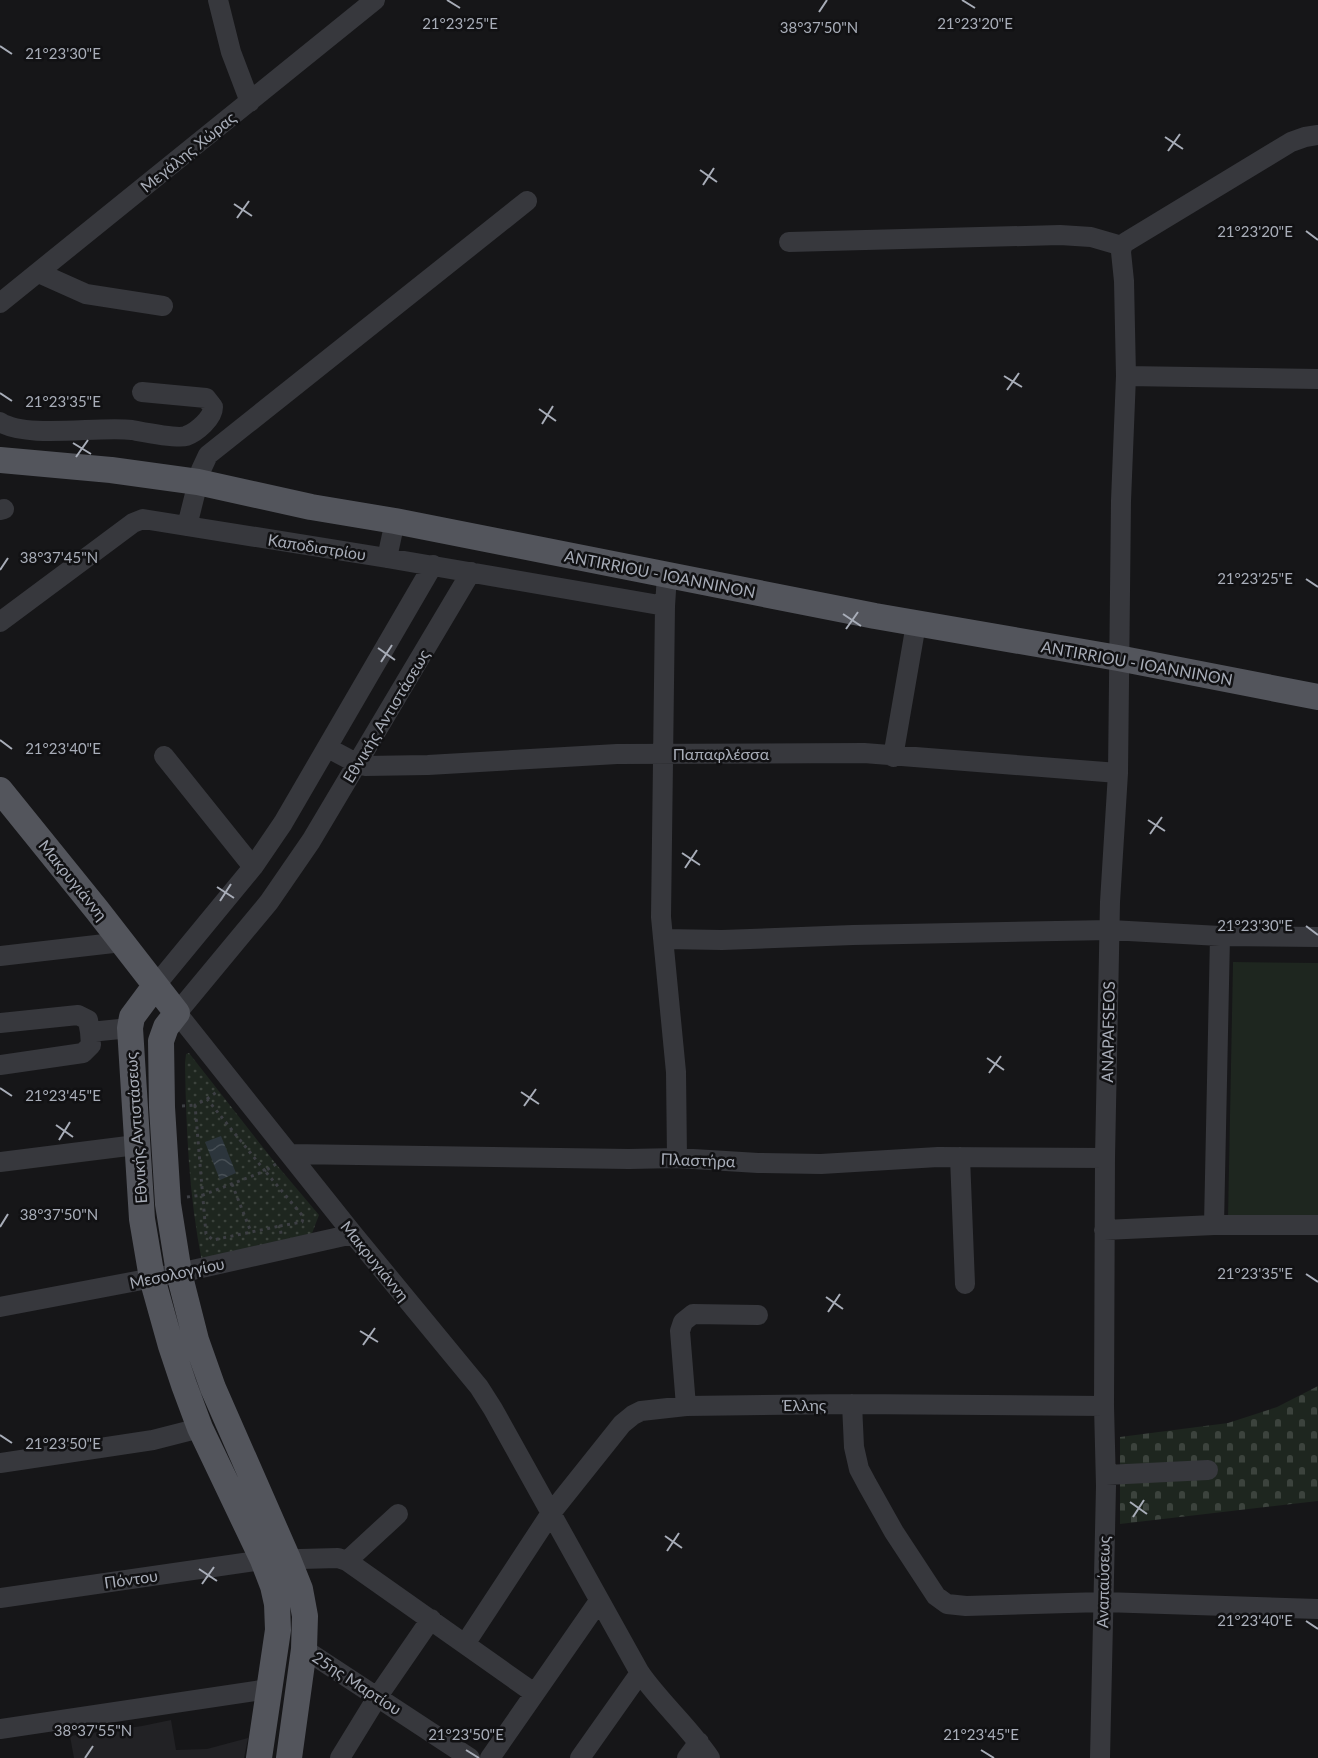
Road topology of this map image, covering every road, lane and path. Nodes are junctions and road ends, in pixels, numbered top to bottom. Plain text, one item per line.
1 (218, 0) edge
2 (375, 0) edge
3 (250, 102) junction
4 (1318, 135) edge
5 (527, 201) dead end
6 (789, 242) dead end
7 (1122, 246) junction
8 (39, 273) junction
9 (0, 303) edge
10 (164, 306) dead end
11 (1126, 376) junction
12 (1318, 379) edge
13 (141, 392) dead end
14 (0, 423) edge
15 (192, 433) junction
16 (208, 454) junction
17 (0, 460) edge
18 (198, 482) junction
19 (395, 521) junction
20 (187, 526) junction
21 (387, 558) junction
22 (434, 565) junction
23 (471, 572) junction
24 (667, 575) junction
25 (665, 606) junction
26 (0, 622) edge
27 (916, 624) junction
28 (1118, 658) junction
29 (1318, 696) edge
30 (328, 748) junction
31 (663, 754) junction
32 (164, 756) dead end
33 (893, 757) junction
34 (357, 764) junction
35 (1118, 773) junction
36 (0, 790) edge
37 (253, 867) junction
38 (1110, 930) junction
39 (1220, 936) junction
40 (1318, 937) edge
41 (664, 939) junction
42 (122, 942) junction
43 (0, 956) edge
44 (155, 986) junction
45 (177, 1013) junction
46 (0, 1023) edge
47 (130, 1028) junction
48 (90, 1032) junction
49 (0, 1065) edge
50 (136, 1145) junction
51 (290, 1154) junction
52 (960, 1157) junction
53 (677, 1158) junction
54 (1105, 1158) junction
55 (0, 1162) edge
56 (266, 1171) junction
57 (232, 1184) junction
58 (202, 1195) junction
59 (1214, 1225) junction
60 (1318, 1225) edge
61 (280, 1226) junction
62 (1104, 1230) junction
63 (251, 1232) junction
64 (353, 1234) junction
65 (284, 1250) junction
66 (179, 1273) junction
67 (152, 1278) junction
68 (965, 1284) dead end
69 (0, 1307) edge
70 (758, 1315) dead end
71 (852, 1404) junction
72 (686, 1406) junction
73 (1104, 1406) junction
74 (200, 1428) junction
75 (0, 1463) edge
76 (1208, 1470) dead end
77 (1106, 1475) junction
78 (551, 1513) junction
79 (398, 1514) dead end
80 (288, 1558) junction
81 (263, 1560) junction
82 (347, 1561) junction
83 (0, 1598) edge
84 (599, 1601) junction
85 (1102, 1602) junction
86 (1318, 1609) edge
87 (431, 1619) junction
88 (465, 1644) junction
89 (304, 1649) junction
90 (640, 1673) junction
91 (268, 1689) junction
92 (534, 1693) junction
93 (378, 1696) junction
94 (0, 1729) edge
95 (704, 1750) edge
96 (259, 1758) edge
97 (289, 1758) edge
98 (340, 1758) edge
99 (470, 1758) edge
100 (490, 1758) edge
101 (580, 1758) edge
102 (687, 1758) edge
103 (1100, 1758) edge

1 - 3 street
2 - 3 street, Μεγάλης Χώρας
3 - 8 street, Μεγάλης Χώρας
4 - 7 street
5 - 16 street
6 - 7 street
7 - 11 street, ANAPAFSEOS
8 - 9 street, Μεγάλης Χώρας
8 - 10 street
11 - 12 street
11 - 28 street, ANAPAFSEOS
13 - 15 street
14 - 15 street
15 - 16 street
16 - 18 street
17 - 18 main road, ANTIRRIOU - IOANNINON
18 - 19 main road, ANTIRRIOU - IOANNINON
18 - 20 street
19 - 21 street
19 - 24 main road, ANTIRRIOU - IOANNINON
20 - 21 street, Καποδιστρίου
20 - 26 street, Καποδιστρίου
21 - 22 street, Καποδιστρίου
22 - 23 street, Καποδιστρίου
22 - 30 street, Εθνικής Αντιστάσεως
23 - 25 street, Καποδιστρίου
23 - 34 street, Εθνικής Αντιστάσεως
24 - 25 street
24 - 27 main road, ANTIRRIOU - IOANNINON
25 - 31 street
27 - 28 main road, ANTIRRIOU - IOANNINON
27 - 33 street
28 - 29 main road, ANTIRRIOU - IOANNINON
28 - 35 street, ANAPAFSEOS
30 - 34 street, Παπαφλέσσα
30 - 37 street, Εθνικής Αντιστάσεως
31 - 33 street, Παπαφλέσσα
31 - 34 street, Παπαφλέσσα
31 - 41 street
32 - 37 street
33 - 35 street, Παπαφλέσσα
34 - 45 street, Εθνικής Αντιστάσεως
35 - 38 street, ANAPAFSEOS
36 - 42 main road, Μακρυγιάννη
37 - 44 street, Εθνικής Αντιστάσεως
38 - 39 street
38 - 41 street
38 - 54 street, ANAPAFSEOS
39 - 40 street
39 - 59 street
41 - 53 street
42 - 43 street
42 - 44 main road, Μακρυγιάννη
44 - 45 main road, Μακρυγιάννη
44 - 47 main road, Εθνικής Αντιστάσεως
45 - 51 street, Μακρυγιάννη
45 - 66 main road, Εθνικής Αντιστάσεως
46 - 48 street
47 - 48 street
47 - 50 main road, Εθνικής Αντιστάσεως
48 - 49 street
50 - 55 street
50 - 67 main road, Εθνικής Αντιστάσεως
51 - 53 street, Πλαστήρα
51 - 56 path
51 - 64 street, Μακρυγιάννη
52 - 53 street, Πλαστήρα
52 - 54 street, Πλαστήρα
52 - 68 street
54 - 62 street, ANAPAFSEOS
56 - 57 path
56 - 58 path
56 - 61 path
57 - 58 path
57 - 63 path
58 - 63 path
59 - 60 street
59 - 62 street
61 - 63 path
61 - 65 path
62 - 73 street, ANAPAFSEOS
64 - 65 street, Μεσολογγίου
64 - 78 street, Μακρυγιάννη
65 - 66 street, Μεσολογγίου
66 - 67 street, Μεσολογγίου
66 - 80 main road, Εθνικής Αντιστάσεως
67 - 69 street, Μεσολογγίου
67 - 74 main road, Εθνικής Αντιστάσεως
70 - 72 street
71 - 72 street, Έλλης
71 - 73 street, Έλλης
71 - 85 street
72 - 78 street, Έλλης
73 - 77 street, Αναπαύσεως
74 - 75 street
74 - 81 main road, Εθνικής Αντιστάσεως
76 - 77 street
77 - 85 street, Αναπαύσεως
78 - 84 street, Μακρυγιάννη
78 - 88 street, Έλλης
79 - 82 street
80 - 81 street, Πόντου
80 - 82 street, Πόντου
80 - 89 main road, Εθνικής Αντιστάσεως
81 - 83 street, Πόντου
81 - 91 main road, Εθνικής Αντιστάσεως
82 - 87 street
84 - 90 street, Μακρυγιάννη
84 - 92 street
85 - 86 street
85 - 103 street, Αναπαύσεως
87 - 88 street
87 - 93 street
88 - 92 street
89 - 93 street, 25ης Μαρτίου
89 - 97 main road, Εθνικής Αντιστάσεως
90 - 95 street, Μακρυγιάννη
90 - 101 street
91 - 94 street
91 - 96 main road, Εθνικής Αντιστάσεως
92 - 100 street
93 - 98 street
93 - 99 street, 25ης Μαρτίου
95 - 102 street

